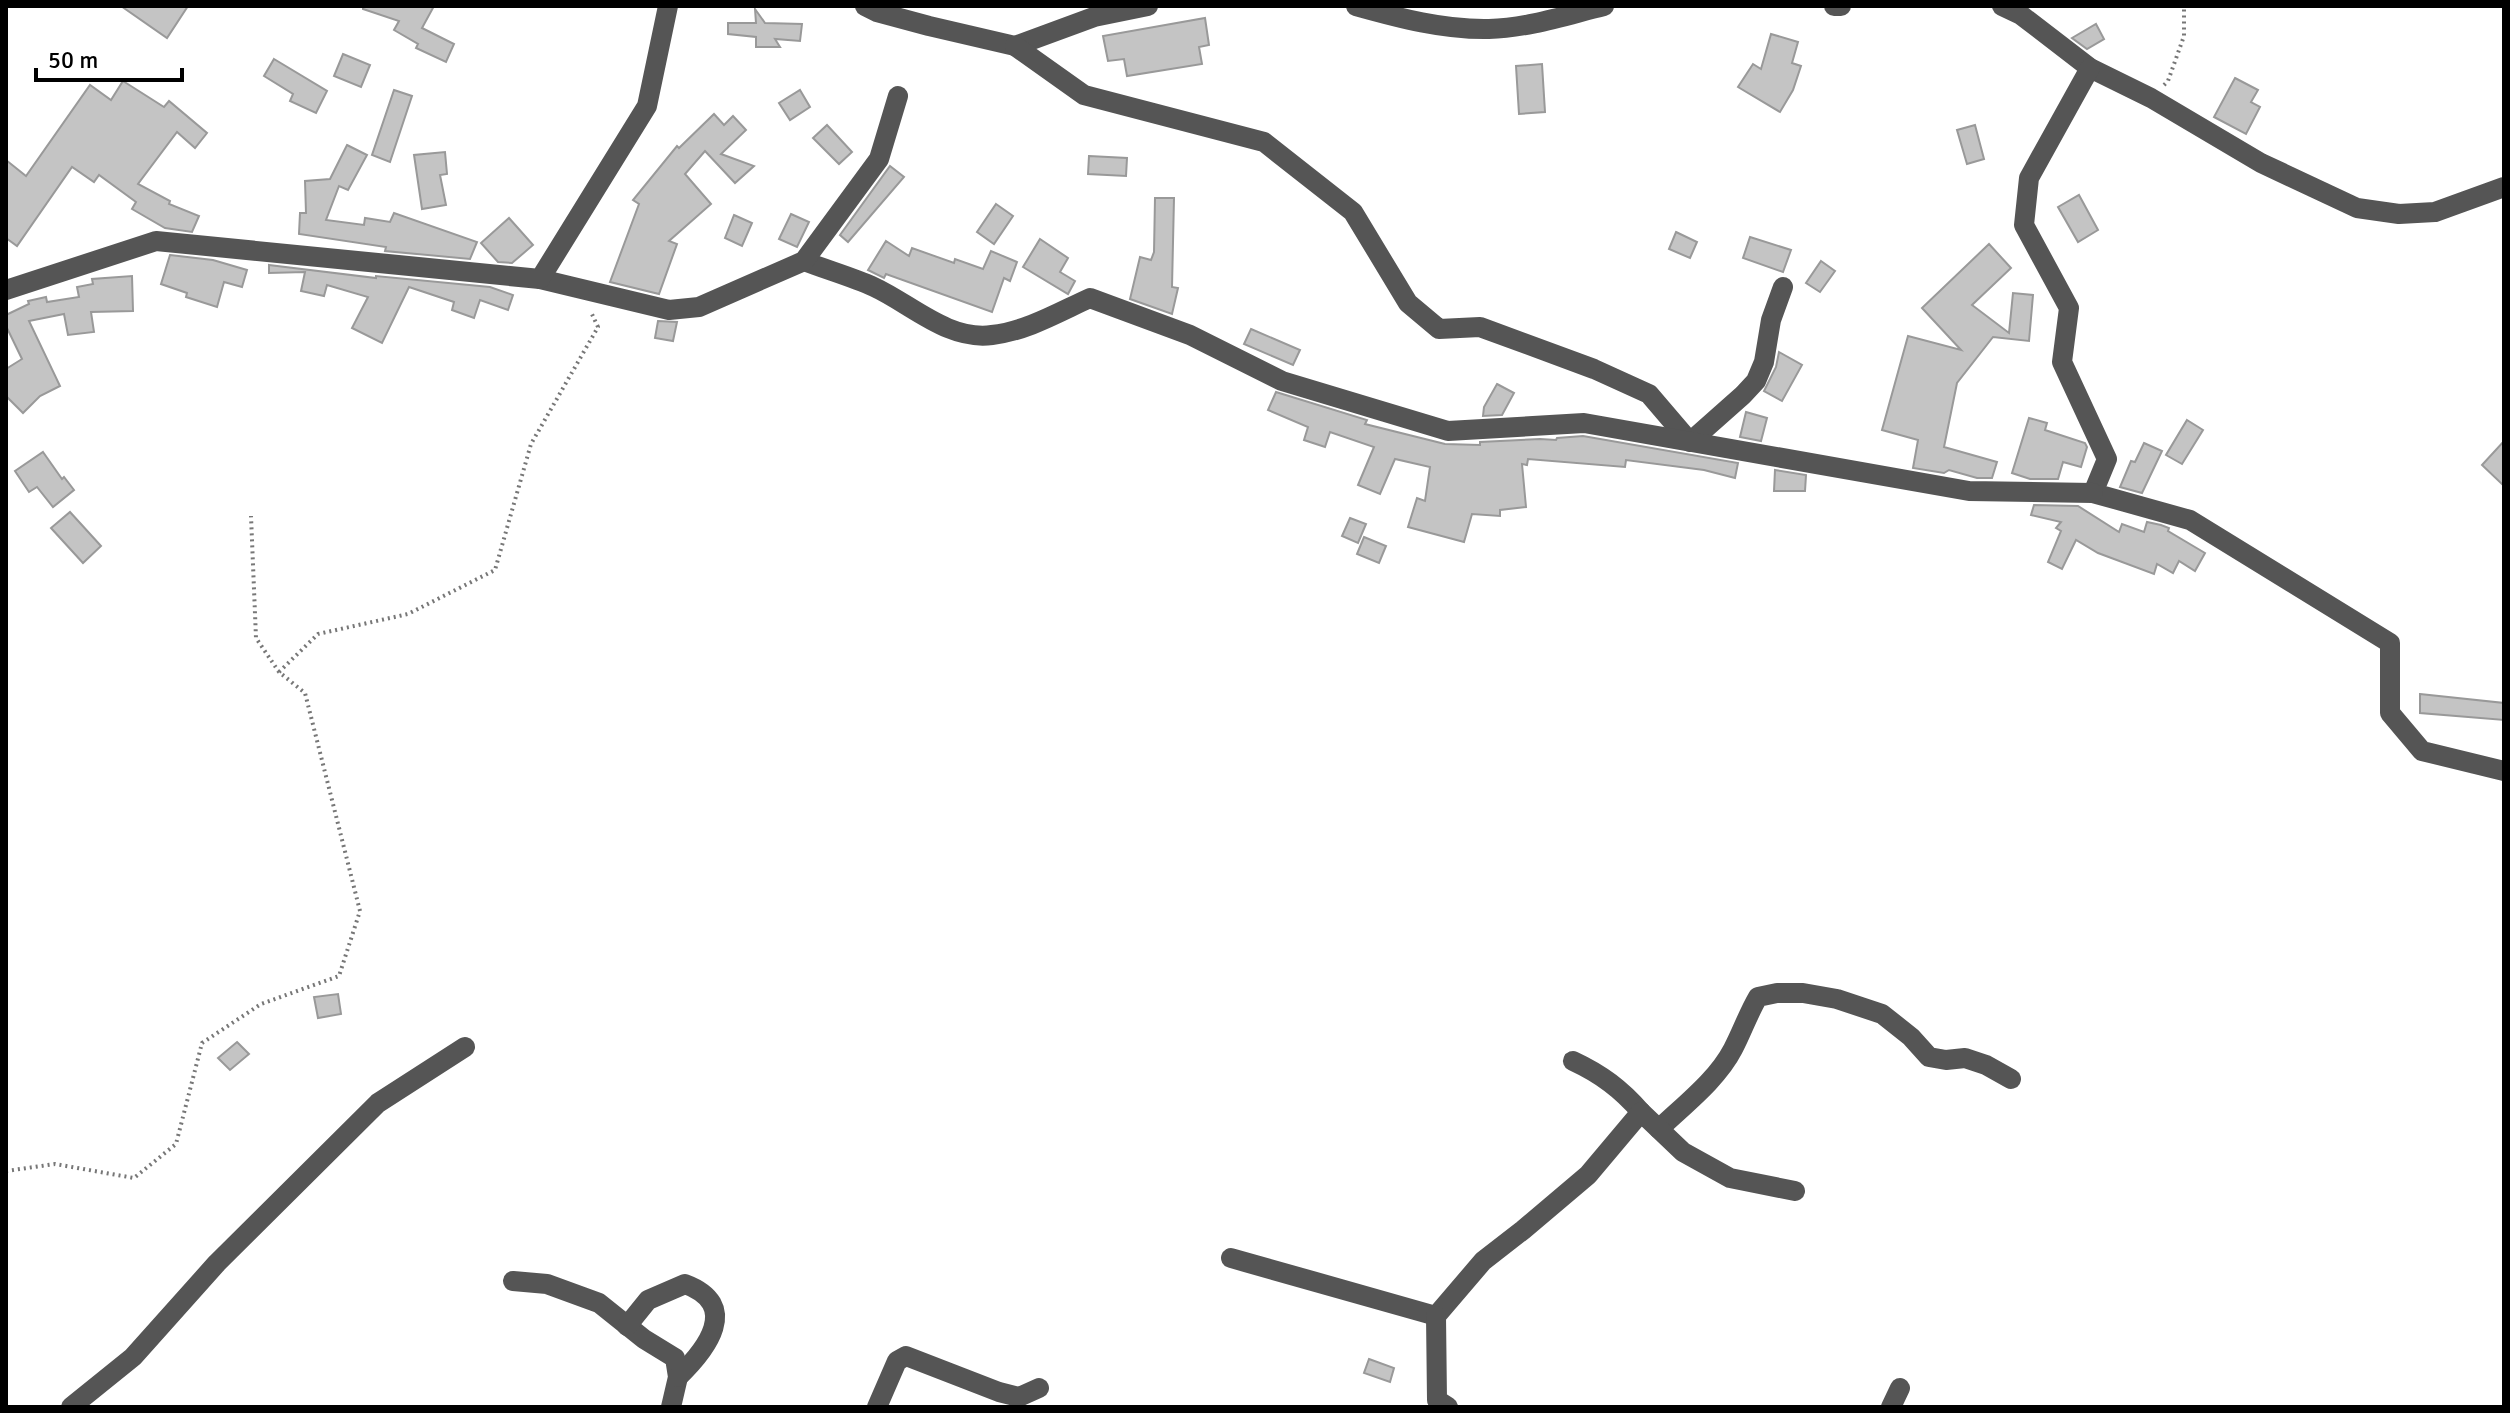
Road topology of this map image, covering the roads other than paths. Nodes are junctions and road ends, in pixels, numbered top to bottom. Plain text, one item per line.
1 (668, 6) edge
2 (865, 6) edge
3 (1148, 6) edge
4 (1356, 6) edge
5 (1604, 6) edge
6 (1834, 6) edge
7 (1841, 6) edge
8 (2002, 6) edge
9 (1015, 46) junction
10 (2090, 68) junction
11 (898, 96) dead end
12 (2504, 187) edge
13 (804, 261) junction
14 (540, 279) junction
15 (1783, 287) dead end
16 (6, 290) edge
17 (1690, 442) junction
18 (2093, 493) junction
19 (2504, 771) edge
20 (465, 1047) dead end
21 (1573, 1061) dead end
22 (2011, 1079) dead end
23 (1641, 1112) junction
24 (1659, 1129) junction
25 (1795, 1191) dead end
26 (1231, 1258) dead end
27 (513, 1281) dead end
28 (1436, 1316) junction
29 (627, 1326) junction
30 (678, 1377) junction
31 (1039, 1388) dead end
32 (1900, 1388) dead end
33 (71, 1407) edge
34 (671, 1407) edge
35 (877, 1407) edge
36 (1448, 1407) edge
37 (1891, 1407) edge

1 - 14 street
2 - 9 street
3 - 9 street
4 - 5 street
6 - 7 street
8 - 10 street
9 - 17 street
10 - 12 street
10 - 18 street
11 - 13 street
13 - 14 street
13 - 17 street
14 - 16 street
15 - 17 street
17 - 18 street
18 - 19 street
20 - 33 street
21 - 23 street
22 - 24 street
23 - 24 street
23 - 28 street
24 - 25 street
26 - 28 street
27 - 29 street
28 - 36 street
29 - 30 street
29 - 30 street
30 - 34 street
31 - 35 street
32 - 37 street

